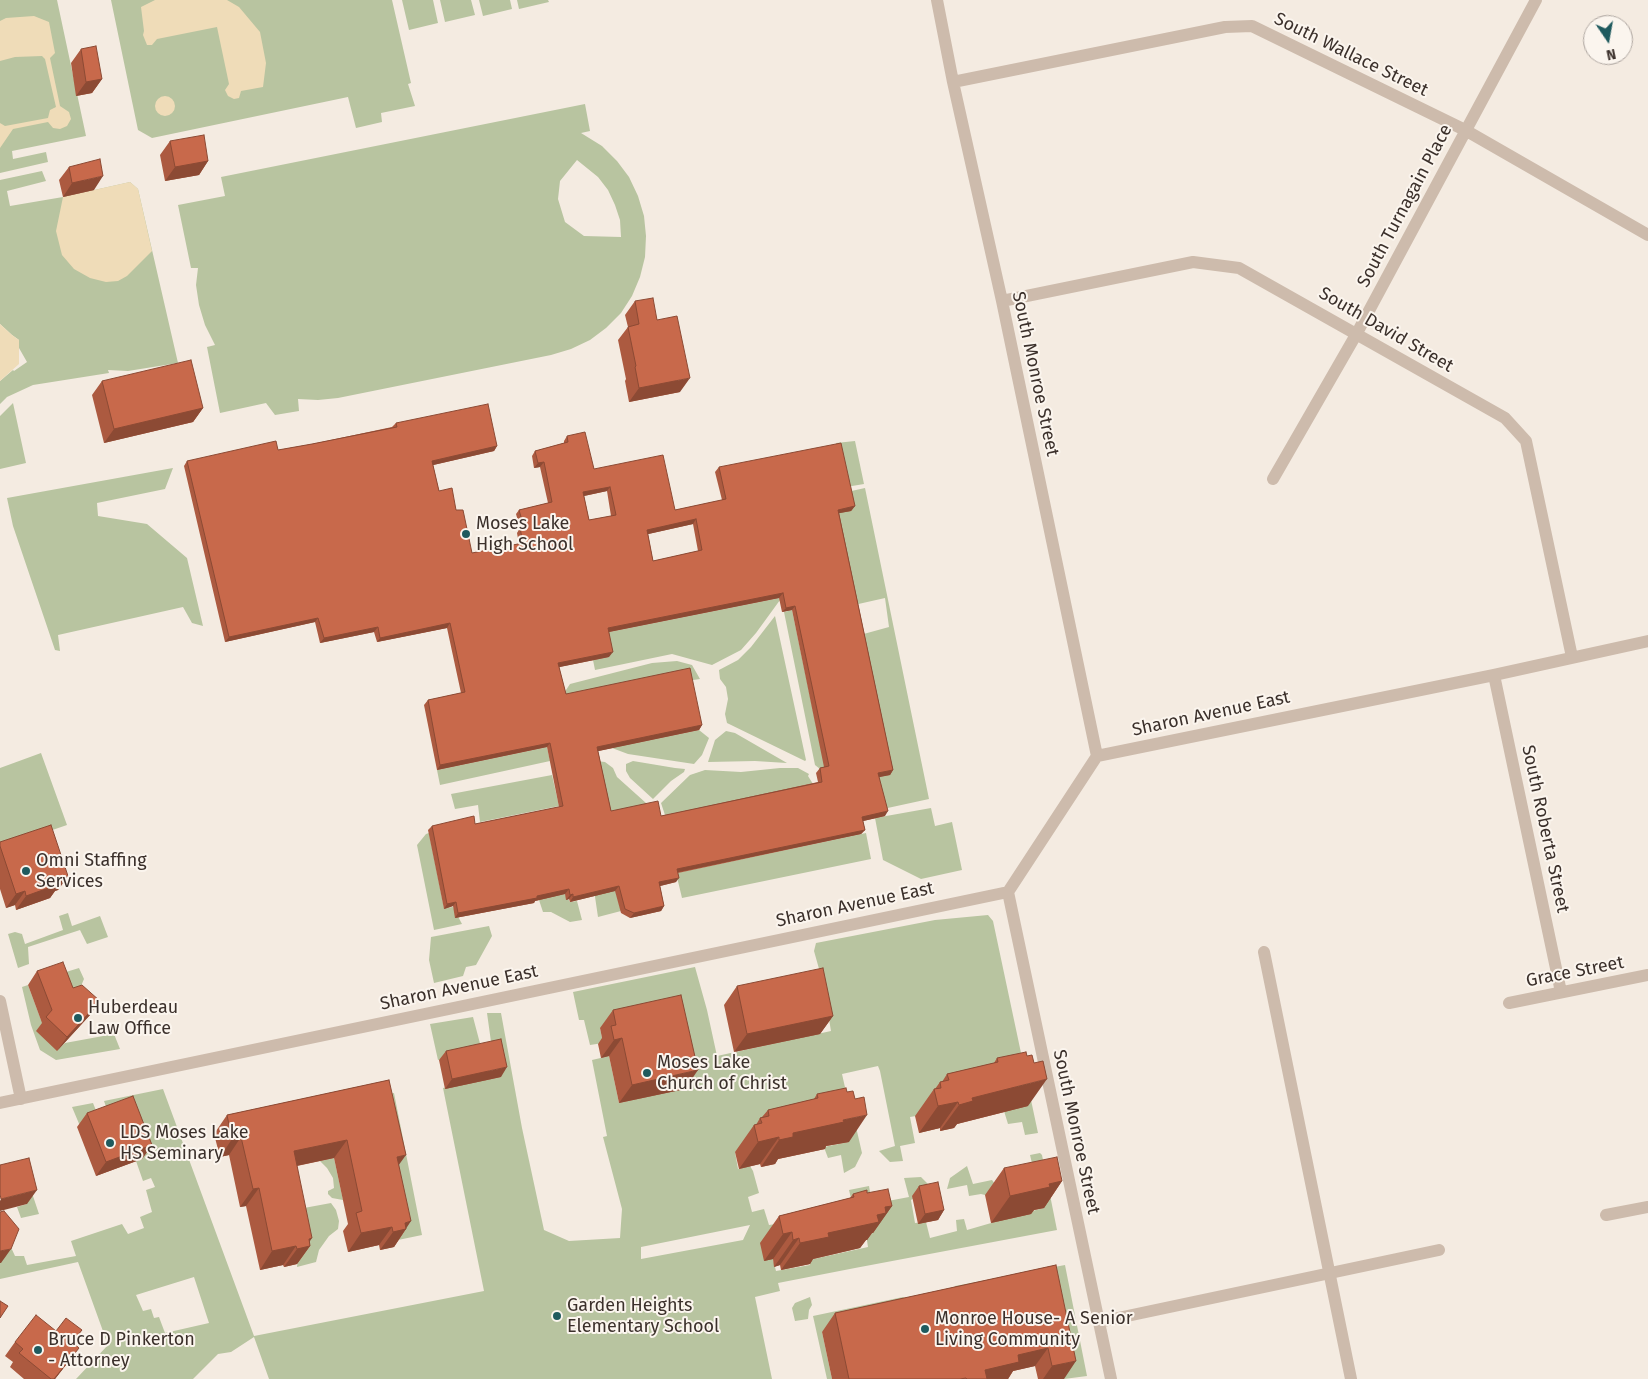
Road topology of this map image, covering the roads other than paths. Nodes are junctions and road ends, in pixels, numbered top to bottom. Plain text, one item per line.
1 (937, 0) edge
2 (1536, 0) edge
3 (953, 82) junction
4 (1465, 130) junction
5 (1648, 235) edge
6 (1002, 301) junction
7 (1357, 333) junction
8 (1273, 480) dead end
9 (1648, 641) edge
10 (1572, 658) junction
11 (1494, 675) junction
12 (1097, 756) junction
13 (1008, 892) junction
14 (1264, 952) dead end
15 (1648, 975) edge
16 (1561, 992) junction
17 (0, 1001) edge
18 (1509, 1003) dead end
19 (21, 1099) junction
20 (0, 1103) edge
21 (1648, 1207) edge
22 (1606, 1215) dead end
23 (1439, 1250) dead end
24 (1330, 1274) junction
25 (1099, 1322) junction
26 (1111, 1379) edge
27 (1351, 1379) edge

1 - 3 street, South Monroe Street
2 - 4 street, South Turnagain Place
3 - 4 street, South Wallace Street
3 - 6 street, South Monroe Street
4 - 5 street, South Wallace Street
4 - 7 street, South Turnagain Place
6 - 7 street, South David Street
6 - 12 street, South Monroe Street
7 - 8 street, South Turnagain Place
7 - 10 street, South David Street
9 - 10 street, Sharon Avenue East
10 - 11 street, Sharon Avenue East
11 - 12 street, Sharon Avenue East
11 - 16 street, South Roberta Street
12 - 13 street
13 - 19 street, Sharon Avenue East
13 - 25 street, South Monroe Street
14 - 24 street
15 - 16 street, Grace Street
16 - 18 street, Grace Street
17 - 19 street
19 - 20 street, Sharon Avenue East
21 - 22 street
23 - 24 street
24 - 25 street
24 - 27 street
25 - 26 street, South Monroe Street

